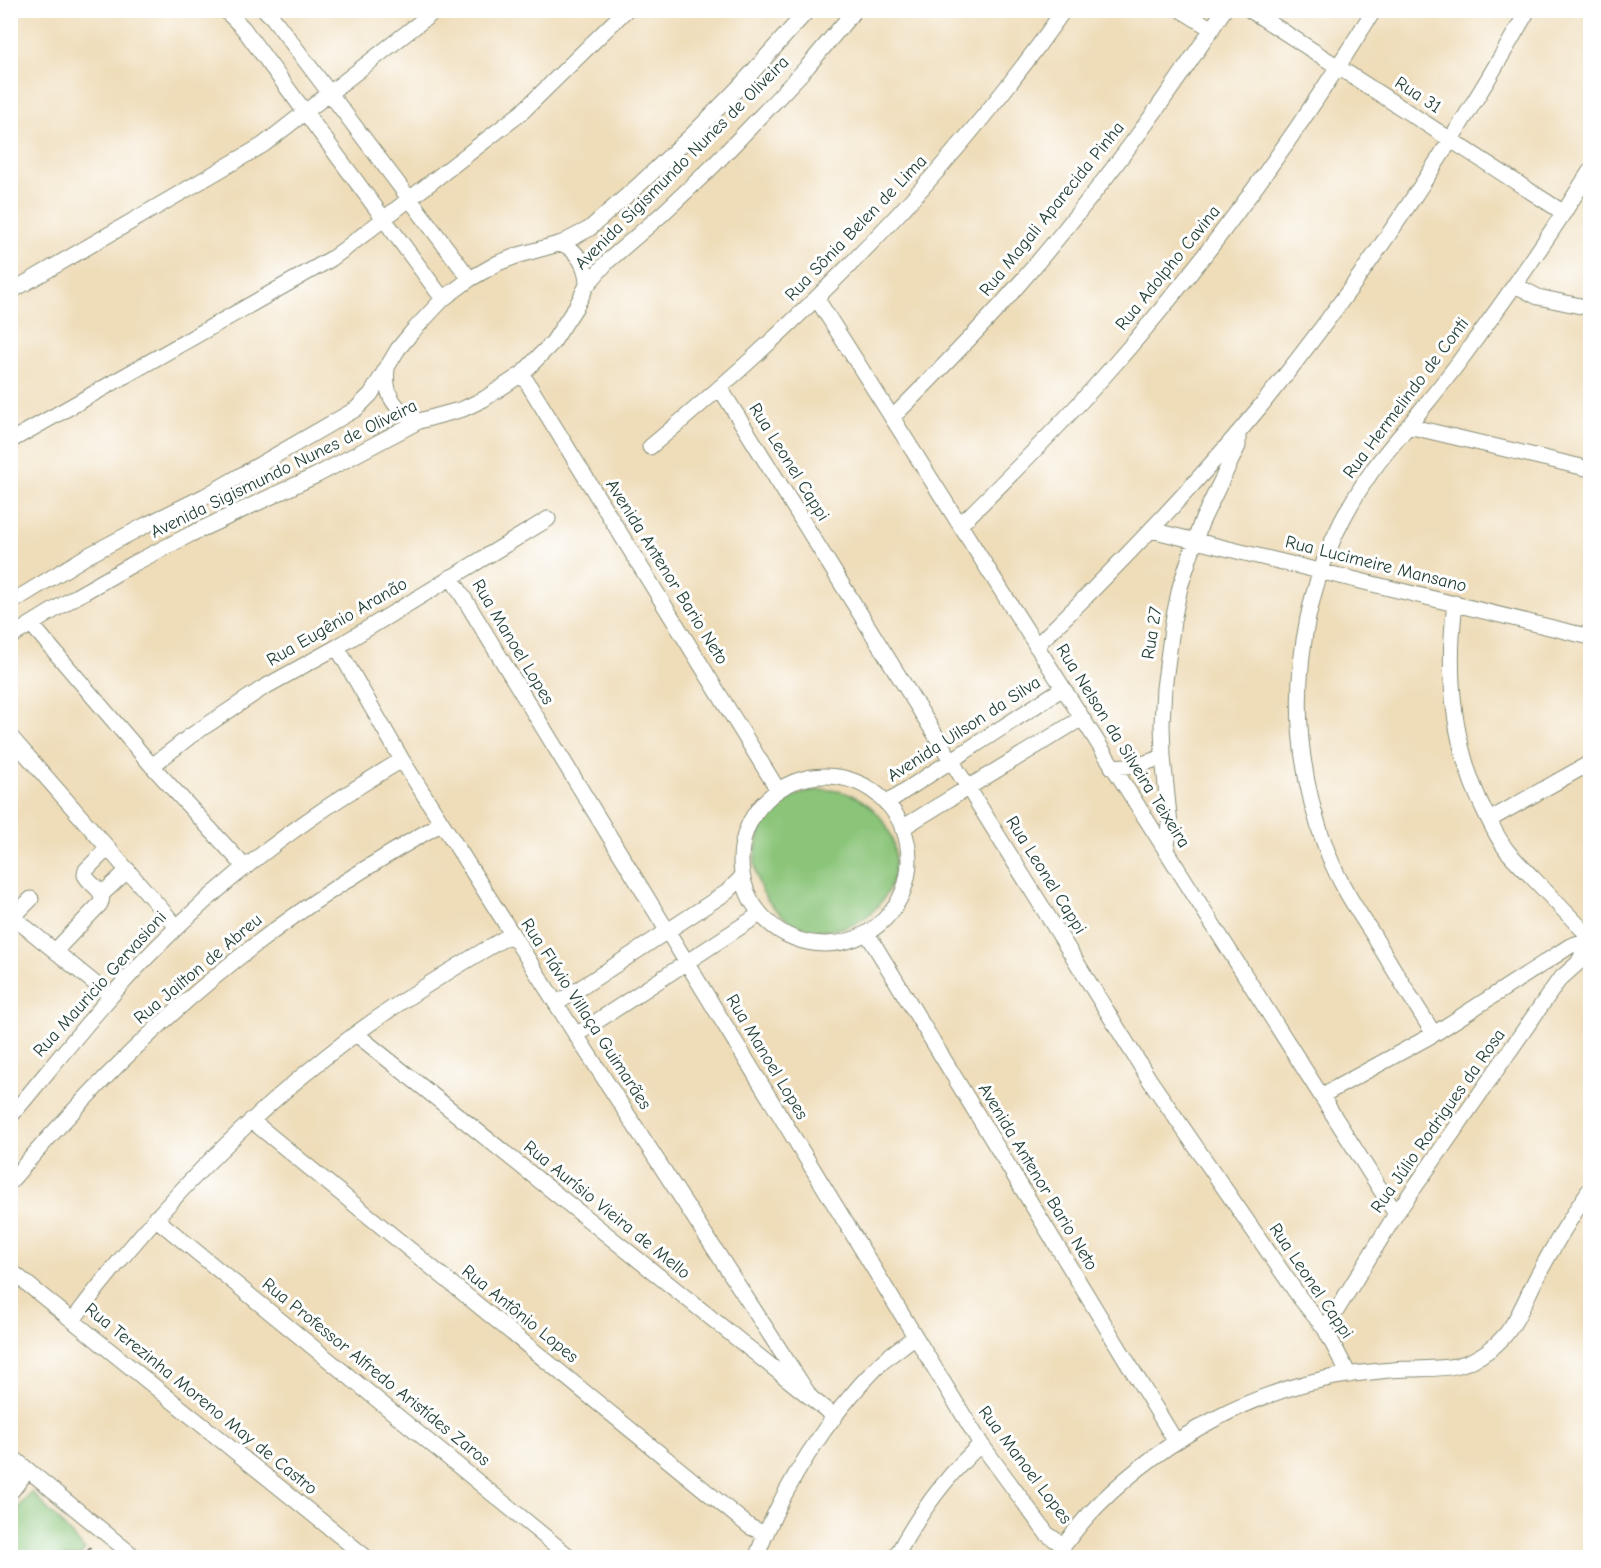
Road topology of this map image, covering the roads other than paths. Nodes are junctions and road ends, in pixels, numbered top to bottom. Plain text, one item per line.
1 (225, 10) edge
2 (265, 10) edge
3 (436, 10) edge
4 (626, 10) edge
5 (808, 10) edge
6 (855, 10) edge
7 (1064, 10) edge
8 (1181, 10) edge
9 (1224, 10) edge
10 (1250, 10) edge
11 (1374, 10) edge
12 (1528, 10) edge
13 (1212, 29) junction
14 (1338, 67) junction
15 (329, 93) junction
16 (305, 112) junction
17 (1452, 140) junction
18 (1590, 171) edge
19 (410, 199) junction
20 (1564, 213) junction
21 (384, 219) junction
22 (562, 243) junction
23 (470, 279) junction
24 (586, 285) junction
25 (1515, 285) junction
26 (10, 292) edge
27 (443, 299) junction
28 (817, 299) junction
29 (1590, 308) edge
30 (387, 369) junction
31 (522, 374) junction
32 (720, 388) junction
33 (892, 417) junction
34 (419, 421) junction
35 (1408, 426) junction
36 (1238, 433) junction
37 (10, 441) edge
38 (650, 447) dead end
39 (1590, 469) edge
40 (548, 519) dead end
41 (960, 525) junction
42 (1151, 530) junction
43 (1195, 540) junction
44 (1321, 571) junction
45 (451, 577) junction
46 (10, 603) edge
47 (1455, 603) junction
48 (31, 624) junction
49 (10, 637) edge
50 (1590, 637) edge
51 (1036, 646) junction
52 (337, 647) junction
53 (1063, 688) junction
54 (1082, 718) junction
55 (10, 735) edge
56 (1163, 757) junction
57 (402, 760) junction
58 (952, 761) junction
59 (1590, 763) edge
60 (152, 766) junction
61 (1112, 767) junction
62 (968, 788) junction
63 (778, 790) junction
64 (886, 803) junction
65 (1489, 820) junction
66 (442, 823) junction
67 (902, 828) junction
68 (108, 848) junction
69 (1166, 852) junction
70 (245, 867) junction
71 (128, 870) junction
72 (742, 877) junction
73 (102, 894) junction
74 (31, 899) dead end
75 (760, 914) junction
76 (12, 918) edge
77 (177, 927) junction
78 (667, 931) junction
79 (867, 933) junction
80 (512, 934) junction
81 (1590, 939) edge
82 (55, 951) junction
83 (687, 963) junction
84 (103, 990) dead end
85 (556, 1004) junction
86 (356, 1034) junction
87 (1434, 1034) junction
88 (576, 1035) junction
89 (1321, 1096) junction
90 (10, 1117) edge
91 (251, 1120) junction
92 (10, 1182) edge
93 (1590, 1189) edge
94 (1396, 1214) junction
95 (155, 1218) junction
96 (10, 1270) edge
97 (73, 1320) junction
98 (1325, 1329) junction
99 (915, 1336) junction
100 (1349, 1375) junction
101 (811, 1398) junction
102 (835, 1417) junction
103 (1176, 1442) junction
104 (981, 1444) junction
105 (10, 1455) edge
106 (28, 1470) junction
107 (10, 1493) edge
108 (766, 1534) junction
109 (1059, 1552) edge
110 (136, 1557) edge
111 (367, 1557) edge
112 (571, 1557) edge
113 (756, 1557) edge
114 (895, 1557) edge

1 - 16 street
2 - 15 street
3 - 15 street
4 - 19 street
5 - 22 street, Avenida Sigismundo Nunes de Oliveira
6 - 24 street, Avenida Sigismundo Nunes de Oliveira
7 - 28 street, Rua Sônia Belen de Lima
8 - 13 street
9 - 13 street, Rua Magali Aparecida Pinha
10 - 14 street, Rua 31
11 - 14 street, Rua Adolpho Cavina
12 - 17 street
13 - 33 street, Rua Magali Aparecida Pinha
14 - 17 street, Rua 31
14 - 41 street, Rua Adolpho Cavina
15 - 16 street
15 - 19 street
16 - 21 street
16 - 26 street
17 - 20 street, Rua 31
17 - 36 street
18 - 20 street, Rua Hermelindo de Conti
19 - 21 street
19 - 23 street
20 - 25 street, Rua Hermelindo de Conti
21 - 27 street
21 - 37 street
22 - 23 street, Avenida Sigismundo Nunes de Oliveira
22 - 24 street
23 - 27 street, Avenida Sigismundo Nunes de Oliveira
24 - 31 street, Avenida Sigismundo Nunes de Oliveira
25 - 29 street
25 - 35 street, Rua Hermelindo de Conti
27 - 30 street, Avenida Sigismundo Nunes de Oliveira
28 - 32 street, Rua Sônia Belen de Lima
28 - 33 street, Rua Nelson da Silveira Teixeira
30 - 34 street
30 - 46 street, Avenida Sigismundo Nunes de Oliveira
31 - 34 street, Avenida Sigismundo Nunes de Oliveira
31 - 63 street, Avenida Antenor Bario Neto
32 - 38 street, Rua Sônia Belen de Lima
32 - 58 street, Rua Leonel Cappi
33 - 41 street, Rua Nelson da Silveira Teixeira
34 - 48 street, Avenida Sigismundo Nunes de Oliveira
35 - 39 street
35 - 44 street, Rua Hermelindo de Conti
36 - 42 street
36 - 43 street, Rua 27
40 - 45 street, Rua Eugênio Aranão
41 - 51 street, Rua Nelson da Silveira Teixeira
42 - 43 street, Rua Lucimeire Mansano
42 - 51 street
43 - 44 street, Rua Lucimeire Mansano
43 - 56 street, Rua 27
44 - 47 street, Rua Lucimeire Mansano
44 - 87 street, Rua Hermelindo de Conti
45 - 52 street, Rua Eugênio Aranão
45 - 78 street, Rua Manoel Lopes
47 - 50 street, Rua Lucimeire Mansano
47 - 65 street
48 - 49 street, Avenida Sigismundo Nunes de Oliveira
48 - 60 street
51 - 53 street, Rua Nelson da Silveira Teixeira
52 - 57 street, Rua Flávio Villaça Guimarães
52 - 60 street, Rua Eugênio Aranão
53 - 54 street, Rua Nelson da Silveira Teixeira
53 - 58 street, Avenida Uilson da Silva
54 - 61 street, Rua Nelson da Silveira Teixeira
54 - 62 street
55 - 68 street
56 - 61 street
56 - 69 street, Rua 27
57 - 66 street, Rua Flávio Villaça Guimarães
57 - 70 street, Rua Mauricio Gervasioni
58 - 62 street, Rua Leonel Cappi
58 - 64 street, Avenida Uilson da Silva
59 - 65 street
60 - 70 street
61 - 69 street, Rua Nelson da Silveira Teixeira
62 - 67 street
62 - 98 street, Rua Leonel Cappi
63 - 64 street
63 - 72 street
64 - 67 street
65 - 81 street
66 - 80 street, Rua Flávio Villaça Guimarães
66 - 92 street, Rua Jailton de Abreu
67 - 79 street
68 - 71 street
68 - 73 street
69 - 89 street, Rua Nelson da Silveira Teixeira
70 - 77 street, Rua Mauricio Gervasioni
71 - 73 street
71 - 77 street
72 - 75 street
72 - 78 street
73 - 82 street
74 - 76 street
75 - 79 street
75 - 83 street
76 - 82 street
77 - 90 street, Rua Mauricio Gervasioni
78 - 83 street, Rua Manoel Lopes
78 - 85 street
79 - 103 street, Avenida Antenor Bario Neto
80 - 85 street, Rua Flávio Villaça Guimarães
80 - 86 street
81 - 87 street
81 - 94 street, Rua Júlio Rodrigues da Rosa
82 - 84 street
83 - 88 street
83 - 99 street, Rua Manoel Lopes
85 - 88 street, Rua Flávio Villaça Guimarães
86 - 91 street
86 - 101 street, Rua Aurísio Vieira de Mello
87 - 89 street
88 - 101 street, Rua Flávio Villaça Guimarães
89 - 94 street, Rua Nelson da Silveira Teixeira
91 - 95 street
91 - 108 street, Rua Antônio Lopes
93 - 100 street
94 - 98 street, Rua Júlio Rodrigues da Rosa
95 - 97 street
95 - 112 street, Rua Professor Alfredo Aristídes Zaros
96 - 97 street, Rua Terezinha Moreno May de Castro
97 - 111 street, Rua Terezinha Moreno May de Castro
98 - 100 street, Rua Leonel Cappi
99 - 102 street
99 - 104 street, Rua Manoel Lopes
100 - 103 street
101 - 102 street, Rua Aurísio Vieira de Mello
102 - 108 street
103 - 109 street
104 - 109 street, Rua Manoel Lopes
104 - 114 street
105 - 106 street
106 - 107 street
106 - 110 street
108 - 113 street

